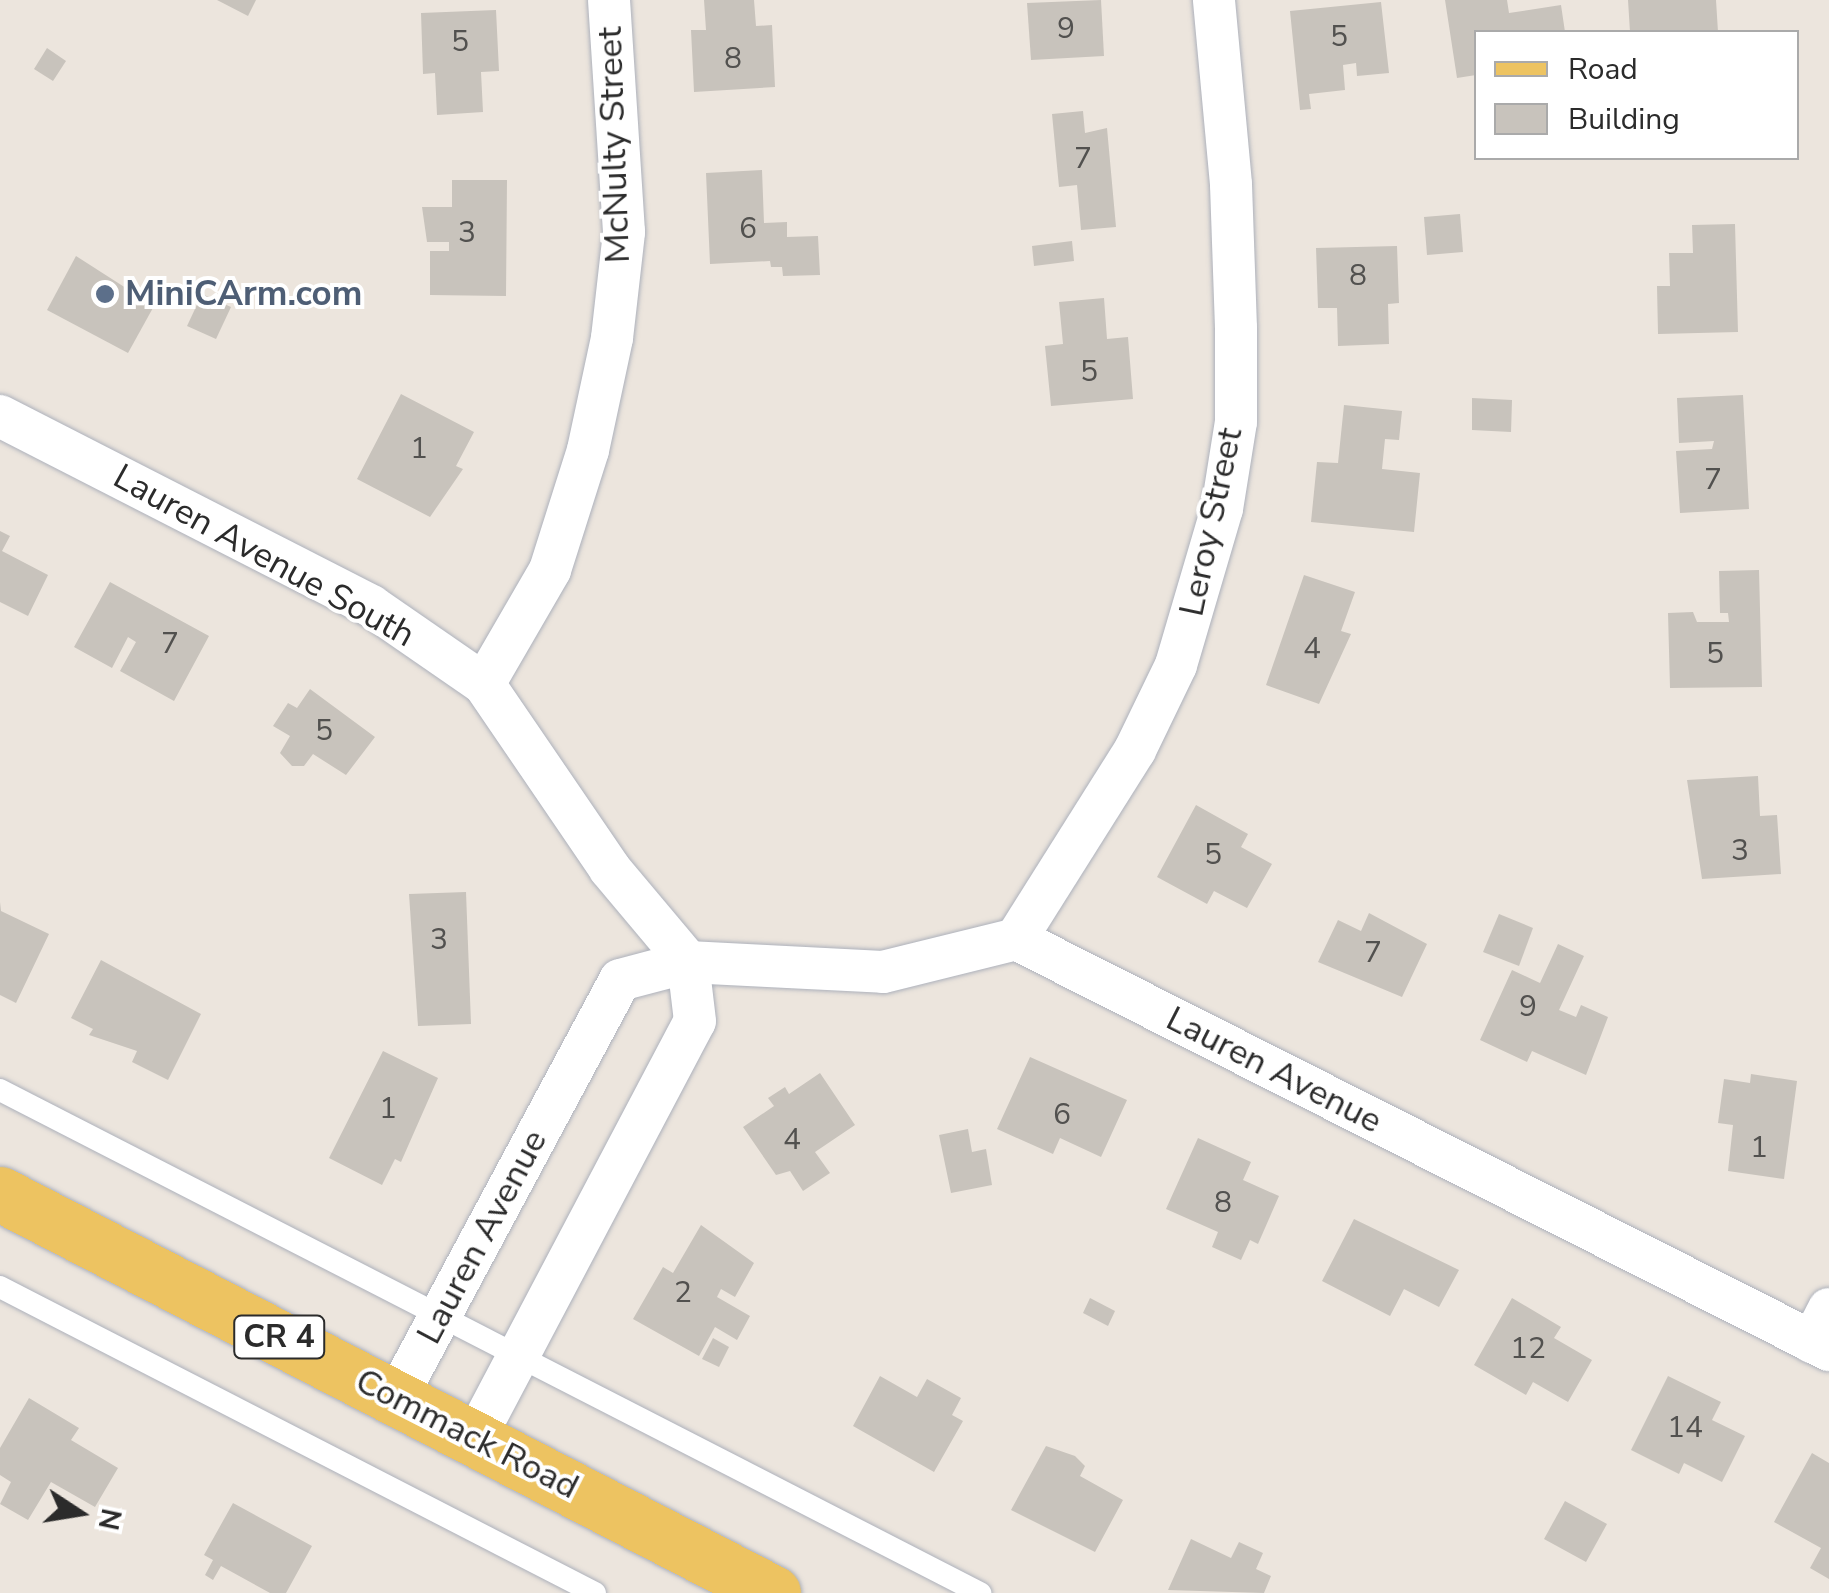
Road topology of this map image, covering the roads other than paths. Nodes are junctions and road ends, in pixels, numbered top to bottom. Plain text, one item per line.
1 (609, 0) edge
2 (1214, 0) edge
3 (0, 416) edge
4 (484, 684) junction
5 (1016, 939) junction
6 (688, 962) junction
7 (0, 1090) edge
8 (0, 1194) edge
9 (0, 1287) edge
10 (440, 1315) junction
11 (1823, 1334) edge
12 (519, 1355) junction
13 (396, 1398) junction
14 (475, 1438) junction
15 (595, 1593) edge
16 (773, 1593) edge
17 (980, 1593) edge

1 - 4 street, McNulty Street
2 - 5 street, Leroy Street
3 - 4 street, Lauren Avenue South
4 - 6 street, Lauren Avenue South
5 - 6 street, Lauren Avenue
5 - 11 street, Lauren Avenue
6 - 10 street, Lauren Avenue
6 - 12 street
7 - 10 lane
8 - 13 main road, Commack Road / CR 4
9 - 15 lane
10 - 12 lane
10 - 13 street, Lauren Avenue
12 - 14 street
12 - 17 lane
13 - 14 main road, Commack Road / CR 4
14 - 16 main road, Commack Road / CR 4

